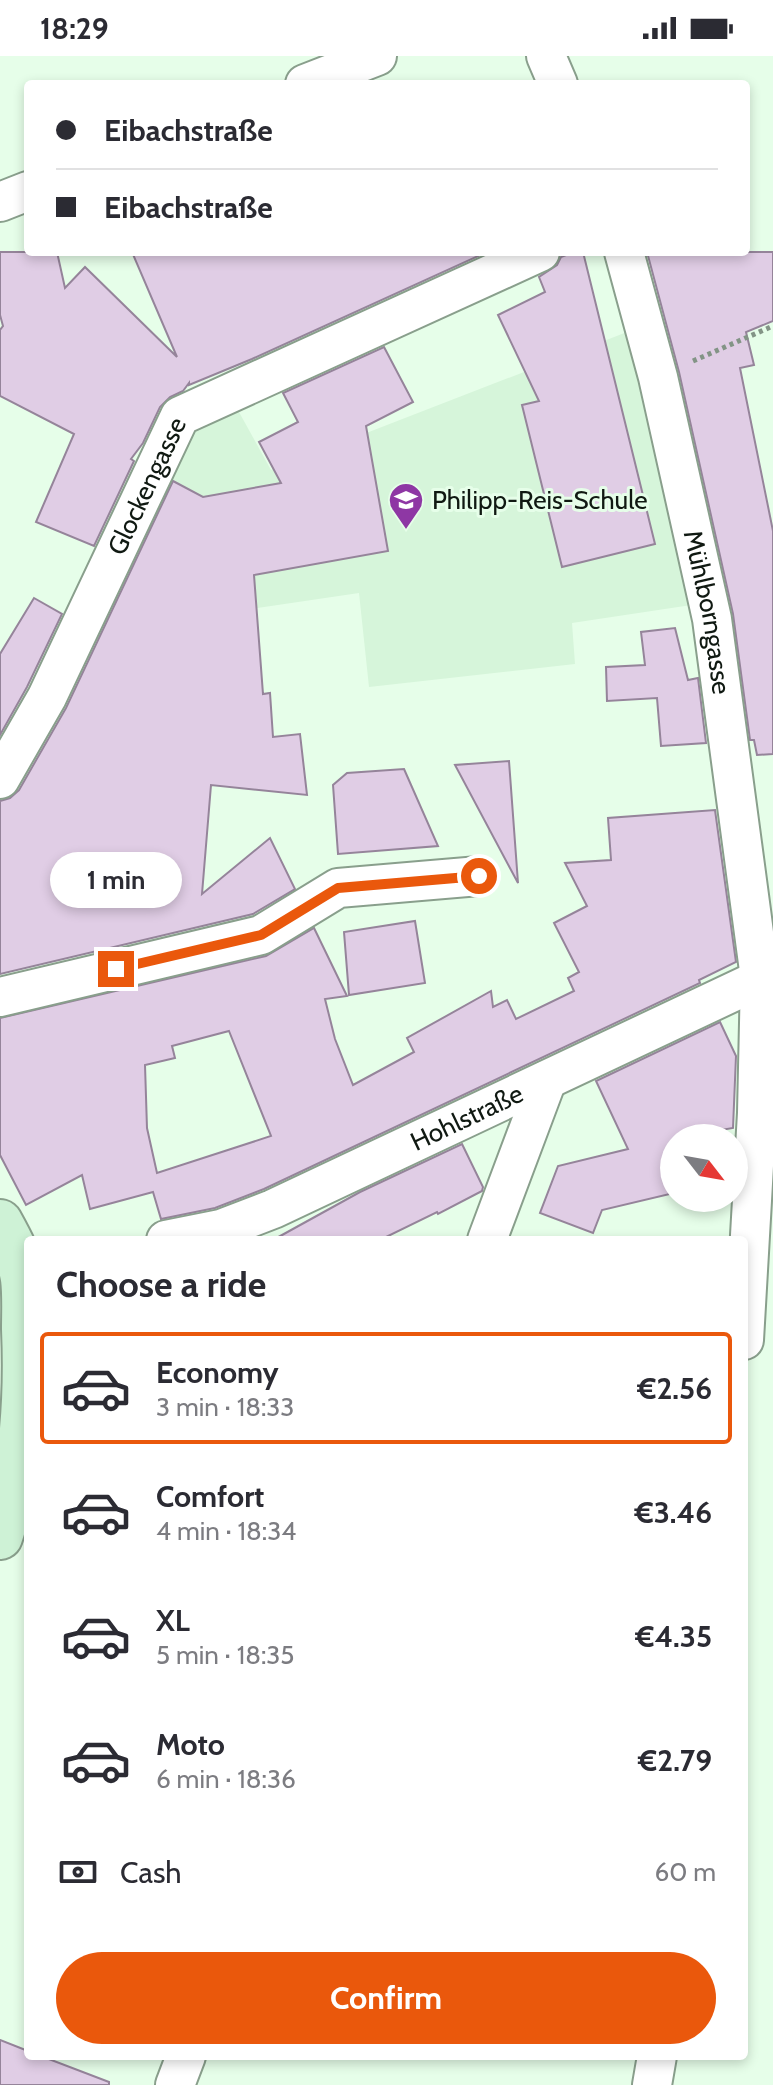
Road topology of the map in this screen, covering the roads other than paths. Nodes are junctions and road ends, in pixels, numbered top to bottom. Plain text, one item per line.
1 (377, 56) edge
2 (546, 56) edge
3 (315, 80) edge
4 (556, 80) edge
5 (24, 193) edge
6 (0, 202) edge
7 (531, 256) edge
8 (625, 256) edge
9 (0, 779) edge
10 (479, 876) dead end
11 (766, 975) edge
12 (0, 997) edge
13 (547, 1080) junction
14 (186, 1236) edge
15 (488, 1236) edge
16 (15, 1241) edge
17 (748, 1270) edge
18 (24, 1308) edge
19 (24, 1440) edge
20 (22, 1474) edge
21 (0, 1537) edge
22 (184, 2060) edge
23 (656, 2060) edge
24 (175, 2085) edge
25 (652, 2085) edge

1 - 3 street
2 - 4 street
5 - 6 street
7 - 9 street, Glockengasse
8 - 11 street, Mühlborngasse
10 - 12 street
11 - 13 street, Hohlstraße
11 - 17 street, Mühlborngasse
13 - 14 street, Hohlstraße
13 - 15 street
16 - 18 street
19 - 20 street
20 - 21 street
22 - 24 street
23 - 25 street

